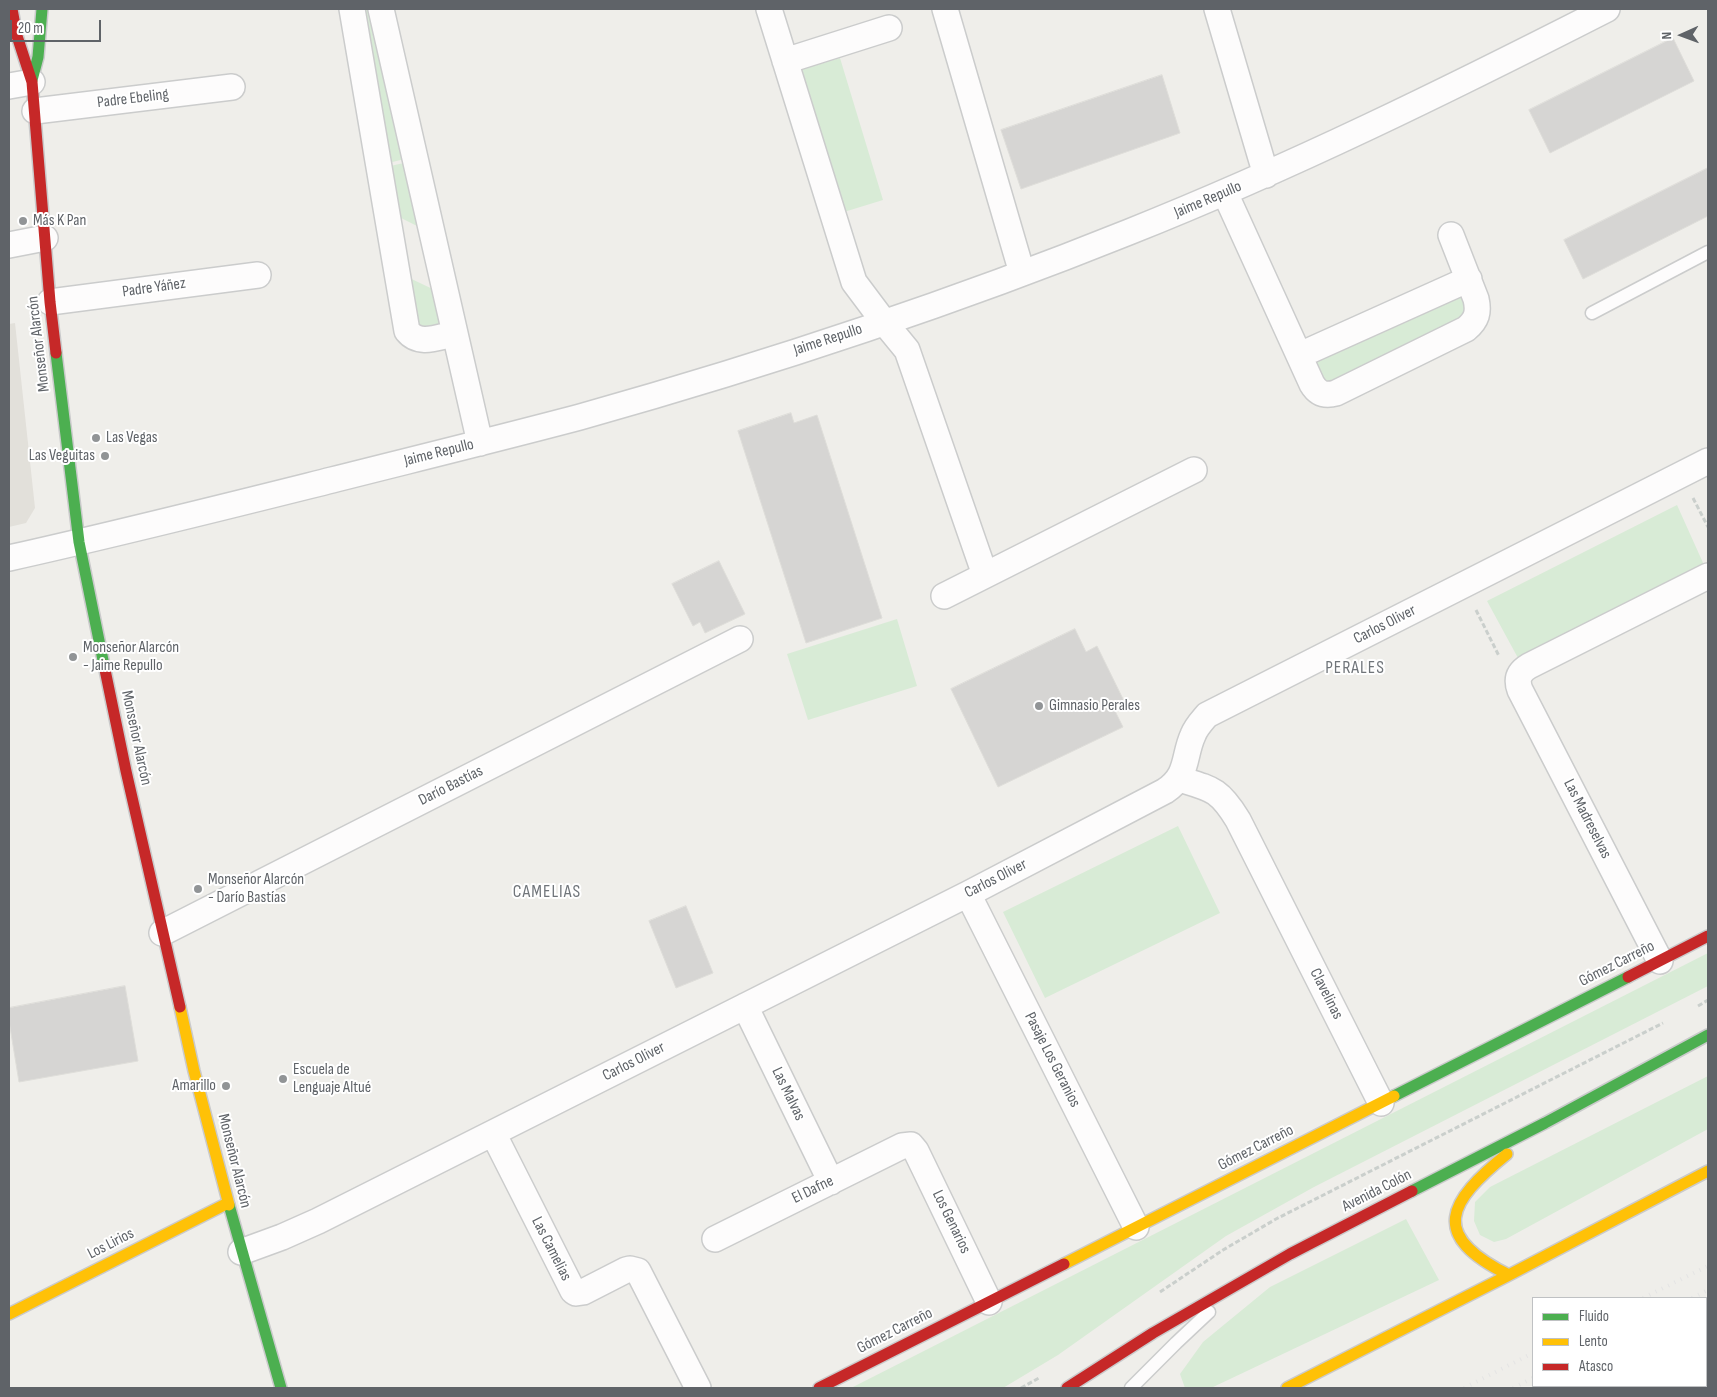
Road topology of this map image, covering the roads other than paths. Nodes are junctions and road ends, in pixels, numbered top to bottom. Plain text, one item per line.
1 (12, 9) edge
2 (42, 9) edge
3 (352, 9) edge
4 (381, 9) edge
5 (769, 9) edge
6 (945, 9) edge
7 (1217, 9) edge
8 (1607, 9) edge
9 (889, 28) dead end
10 (785, 61) junction
11 (20, 84) edge
12 (232, 87) dead end
13 (35, 111) junction
14 (415, 158) junction
15 (379, 167) junction
16 (1266, 175) junction
17 (1225, 193) junction
18 (1451, 235) dead end
19 (45, 238) junction
20 (9, 245) edge
21 (1708, 252) edge
22 (1022, 273) junction
23 (258, 274) dead end
24 (1469, 279) junction
25 (50, 302) junction
26 (1592, 313) dead end
27 (884, 322) junction
28 (454, 334) junction
29 (1300, 356) junction
30 (480, 443) junction
31 (1708, 461) edge
32 (1194, 470) dead end
33 (79, 542) junction
34 (9, 558) edge
35 (985, 575) junction
36 (1708, 576) edge
37 (944, 596) dead end
38 (740, 639) dead end
39 (1179, 779) junction
40 (968, 894) junction
41 (162, 933) junction
42 (1708, 936) edge
43 (1660, 961) junction
44 (745, 1006) junction
45 (1708, 1035) edge
46 (1380, 1103) junction
47 (1545, 1123) junction
48 (492, 1133) junction
49 (910, 1145) joint
50 (1708, 1171) edge
51 (830, 1182) junction
52 (228, 1204) junction
53 (1136, 1227) junction
54 (715, 1239) dead end
55 (241, 1252) junction
56 (1290, 1254) junction
57 (1509, 1275) junction
58 (989, 1302) junction
59 (9, 1314) edge
60 (281, 1388) edge
61 (698, 1388) edge
62 (819, 1388) edge
63 (1066, 1388) edge
64 (1131, 1388) edge
65 (1287, 1388) edge

1 - 11 street, Monseñor Alarcón
2 - 11 street, Monseñor Alarcón
3 - 15 street
4 - 14 street
5 - 10 street
6 - 22 street
7 - 16 street
8 - 16 street, Jaime Repullo
9 - 10 street
10 - 27 street
11 - 13 street, Monseñor Alarcón
12 - 13 street, Padre Ebeling
13 - 19 street, Monseñor Alarcón
14 - 15 street
14 - 28 street
15 - 28 street
16 - 17 street, Jaime Repullo
17 - 22 street, Jaime Repullo
17 - 29 street
18 - 24 street
19 - 20 street
19 - 25 street, Monseñor Alarcón
21 - 26 lane
22 - 27 street, Jaime Repullo
23 - 25 street, Padre Yáñez
24 - 29 street
24 - 29 street
25 - 33 street, Monseñor Alarcón
27 - 30 street, Jaime Repullo
27 - 35 street
28 - 30 street
30 - 33 street, Jaime Repullo
31 - 39 street, Carlos Oliver
32 - 35 street
33 - 34 street, Jaime Repullo
33 - 41 street, Monseñor Alarcón
35 - 37 street
36 - 43 street, Las Madreselvas
38 - 41 street, Darío Bastías
39 - 40 street, Carlos Oliver
39 - 46 street, Clavelinas
40 - 44 street, Carlos Oliver
40 - 53 street, Pasaje Los Geranios
41 - 52 street, Monseñor Alarcón
42 - 43 street, Gómez Carreño
43 - 46 street, Gómez Carreño
44 - 48 street, Carlos Oliver
44 - 51 street, Las Malvas
45 - 47 street, Avenida Colón
46 - 53 street, Gómez Carreño
47 - 56 street, Avenida Colón
47 - 57 street
48 - 55 street, Carlos Oliver
48 - 61 street, Las Camelias
49 - 51 street, El Dafne
49 - 58 street, Los Genarios
50 - 57 street
51 - 54 street, El Dafne
52 - 55 street, Monseñor Alarcón
52 - 59 street, Los Lirios
53 - 58 street, Gómez Carreño
55 - 60 street, Monseñor Alarcón
56 - 63 street, Avenida Colón
56 - 64 lane
57 - 65 street
58 - 62 street, Gómez Carreño

